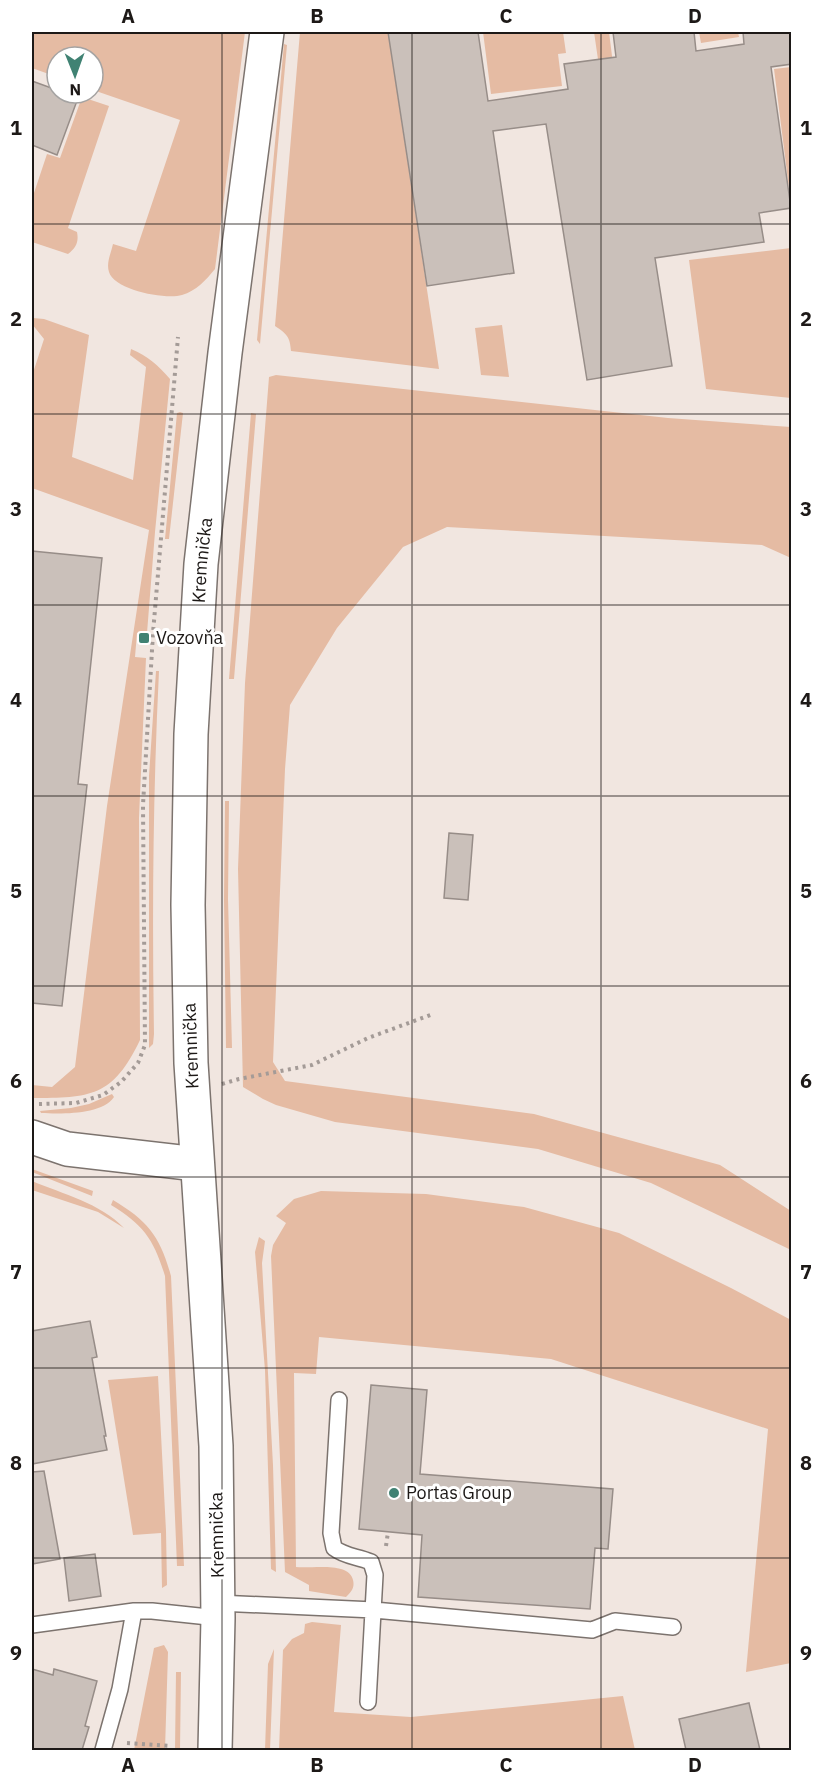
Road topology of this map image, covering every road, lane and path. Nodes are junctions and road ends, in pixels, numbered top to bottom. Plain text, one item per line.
1 (267, 32) edge
2 (178, 336) dead end
3 (432, 1014) dead end
4 (193, 1093) junction
5 (34, 1104) dead end
6 (32, 1137) edge
7 (197, 1164) junction
8 (339, 1400) dead end
9 (218, 1610) junction
10 (374, 1610) junction
11 (129, 1612) junction
12 (32, 1625) edge
13 (673, 1627) dead end
14 (368, 1702) dead end
15 (104, 1746) edge
16 (171, 1746) dead end
17 (215, 1750) edge

1 - 4 main road, Kremnička
2 - 5 path
3 - 4 path
4 - 7 main road, Kremnička
6 - 7 main road
7 - 9 main road, Kremnička
8 - 10 lane
9 - 10 lane
9 - 11 lane
9 - 17 main road, Kremnička
10 - 13 lane
10 - 14 lane
11 - 12 lane
11 - 15 lane
15 - 16 path

